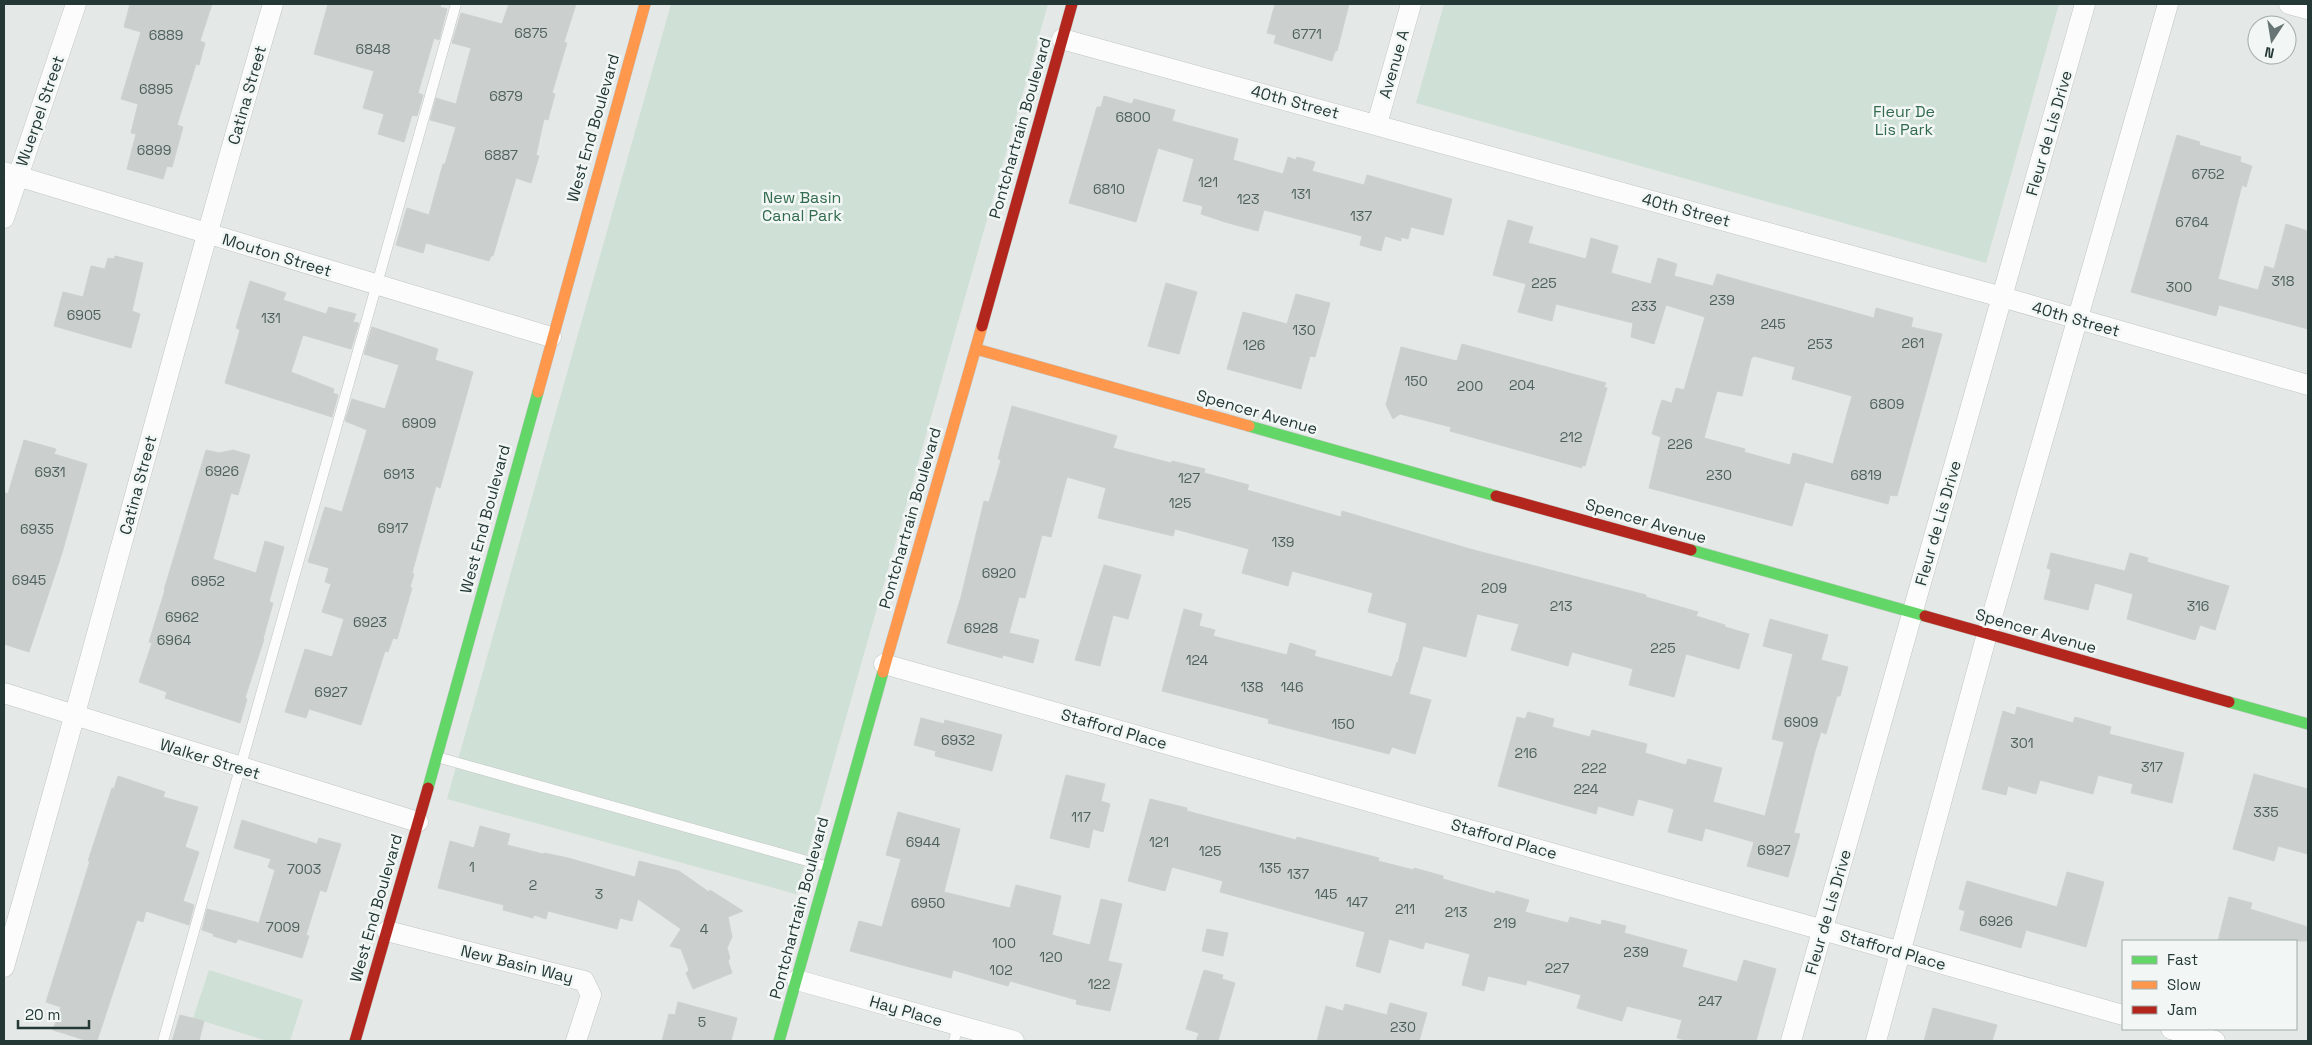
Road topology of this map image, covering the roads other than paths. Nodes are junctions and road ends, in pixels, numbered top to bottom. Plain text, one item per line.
1 (76, 4) edge
2 (274, 4) edge
3 (456, 4) edge
4 (645, 4) edge
5 (1072, 4) edge
6 (1411, 4) edge
7 (2085, 4) edge
8 (2168, 4) edge
9 (2289, 4) edge
10 (2308, 9) edge
11 (1062, 39) junction
12 (1377, 124) junction
13 (11, 174) edge
14 (4, 218) edge
15 (206, 234) junction
16 (378, 285) junction
17 (2002, 297) junction
18 (2078, 320) junction
19 (551, 337) junction
20 (976, 350) junction
21 (2308, 385) edge
22 (1913, 613) junction
23 (1987, 634) junction
24 (884, 664) junction
25 (4, 693) edge
26 (76, 716) junction
27 (2308, 724) edge
28 (436, 757) junction
29 (241, 769) junction
30 (418, 822) junction
31 (827, 866) junction
32 (1823, 930) junction
33 (387, 931) junction
34 (1902, 952) junction
35 (4, 967) edge
36 (798, 980) junction
37 (2122, 1015) edge
38 (2175, 1030) edge
39 (956, 1033) edge
40 (163, 1041) edge
41 (355, 1041) edge
42 (576, 1041) edge
43 (779, 1041) edge
44 (1014, 1041) edge
45 (1791, 1041) edge
46 (1876, 1041) edge
47 (2216, 1041) edge

1 - 13 street, Wuerpel Street
2 - 15 street, Catina Street
3 - 16 lane
4 - 19 main road, West End Boulevard
5 - 11 main road, Pontchartrain Boulevard
6 - 12 street, Avenue A
7 - 17 street, Fleur de Lis Drive
8 - 18 street
9 - 10 street
11 - 12 street, 40th Street
11 - 20 main road, Pontchartrain Boulevard
12 - 17 street, 40th Street
13 - 14 street, Wuerpel Street
13 - 15 street, Mouton Street
15 - 16 street, Mouton Street
15 - 26 street, Catina Street
16 - 19 street, Mouton Street
16 - 29 lane
17 - 18 street, 40th Street
17 - 22 street, Fleur de Lis Drive
18 - 21 street, 40th Street
18 - 23 street
19 - 28 main road, West End Boulevard
20 - 22 main road, Spencer Avenue
20 - 24 main road, Pontchartrain Boulevard
22 - 23 main road, Spencer Avenue
22 - 32 street, Fleur de Lis Drive
23 - 27 main road, Spencer Avenue
23 - 34 street
24 - 31 main road, Pontchartrain Boulevard
24 - 32 street, Stafford Place
25 - 26 street, Walker Street
26 - 29 street, Walker Street
26 - 35 street, Catina Street
28 - 30 main road, West End Boulevard
28 - 31 lane
29 - 30 street, Walker Street
29 - 40 lane
30 - 33 main road, West End Boulevard
31 - 36 main road, Pontchartrain Boulevard
32 - 34 street, Stafford Place
32 - 45 street, Fleur de Lis Drive
33 - 41 main road, West End Boulevard
33 - 42 street, New Basin Way
34 - 37 street, Stafford Place
34 - 46 street
36 - 39 street, Hay Place
36 - 43 main road, Pontchartrain Boulevard
38 - 47 street
39 - 44 street, Hay Place

